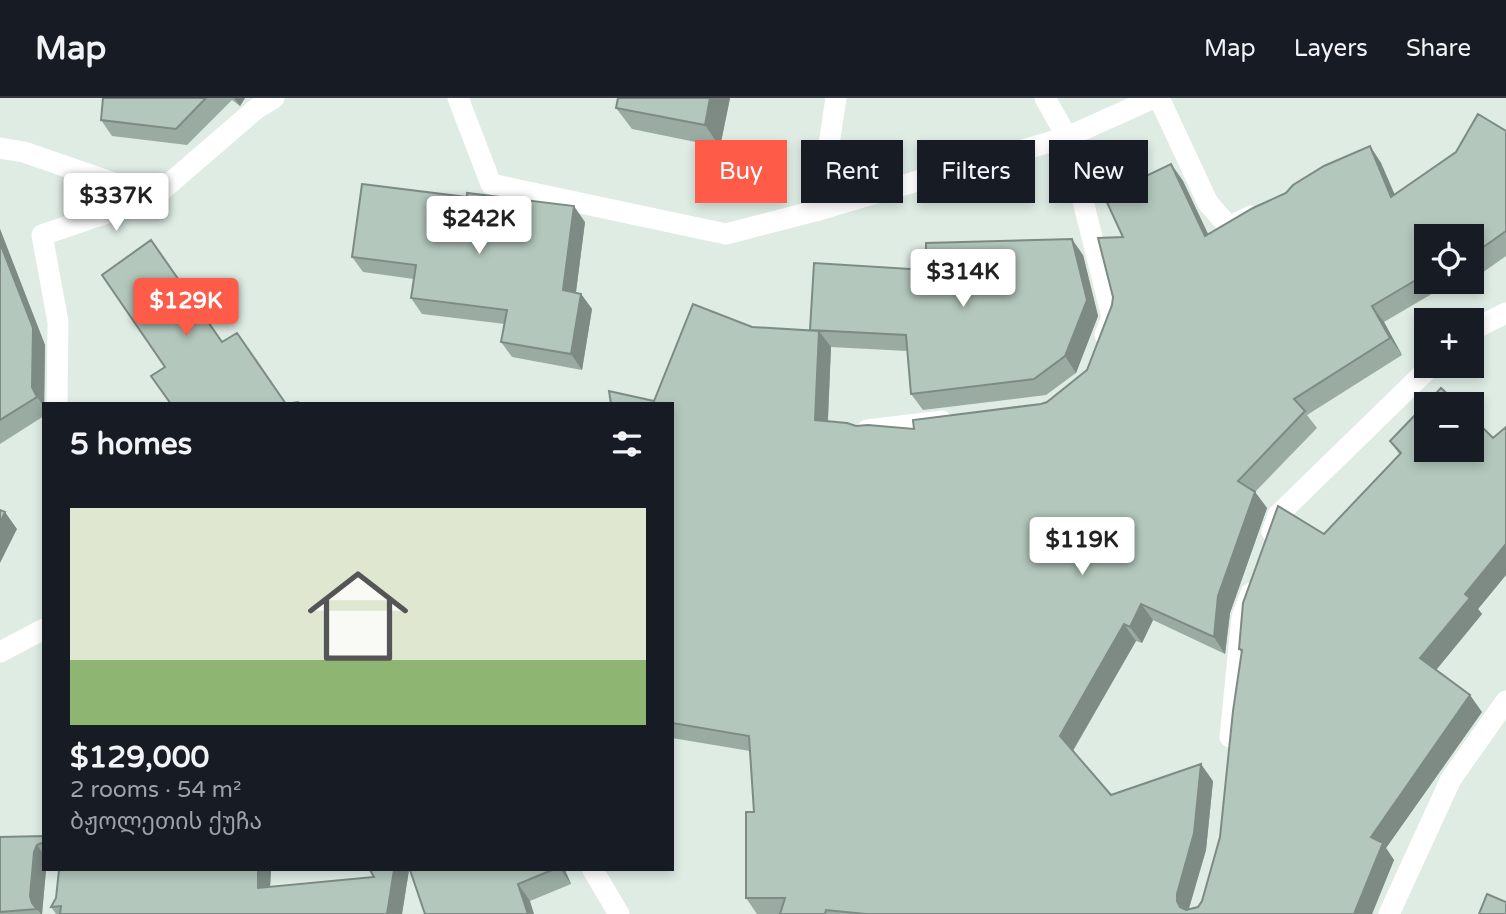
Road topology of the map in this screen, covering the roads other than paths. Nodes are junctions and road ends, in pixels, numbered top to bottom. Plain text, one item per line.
1 (274, 98) edge
2 (457, 98) edge
3 (836, 98) edge
4 (1045, 98) edge
5 (1156, 98) edge
6 (1067, 137) junction
7 (0, 148) edge
8 (155, 197) junction
9 (1266, 209) edge
10 (819, 210) junction
11 (1506, 313) edge
12 (1484, 324) edge
13 (1097, 356) edge
14 (1419, 378) edge
15 (57, 402) edge
16 (959, 419) edge
17 (867, 430) edge
18 (1264, 554) edge
19 (1255, 579) edge
20 (42, 630) edge
21 (0, 652) edge
22 (1506, 701) edge
23 (1228, 755) edge
24 (594, 871) edge
25 (619, 914) edge
26 (1388, 914) edge

1 - 8 street
2 - 10 street
3 - 10 street
4 - 6 street
5 - 6 street
5 - 9 street
6 - 10 street
6 - 13 street
7 - 8 street
8 - 15 street
11 - 12 street
14 - 18 street
16 - 17 street
19 - 23 street
20 - 21 street
22 - 26 street
24 - 25 street

